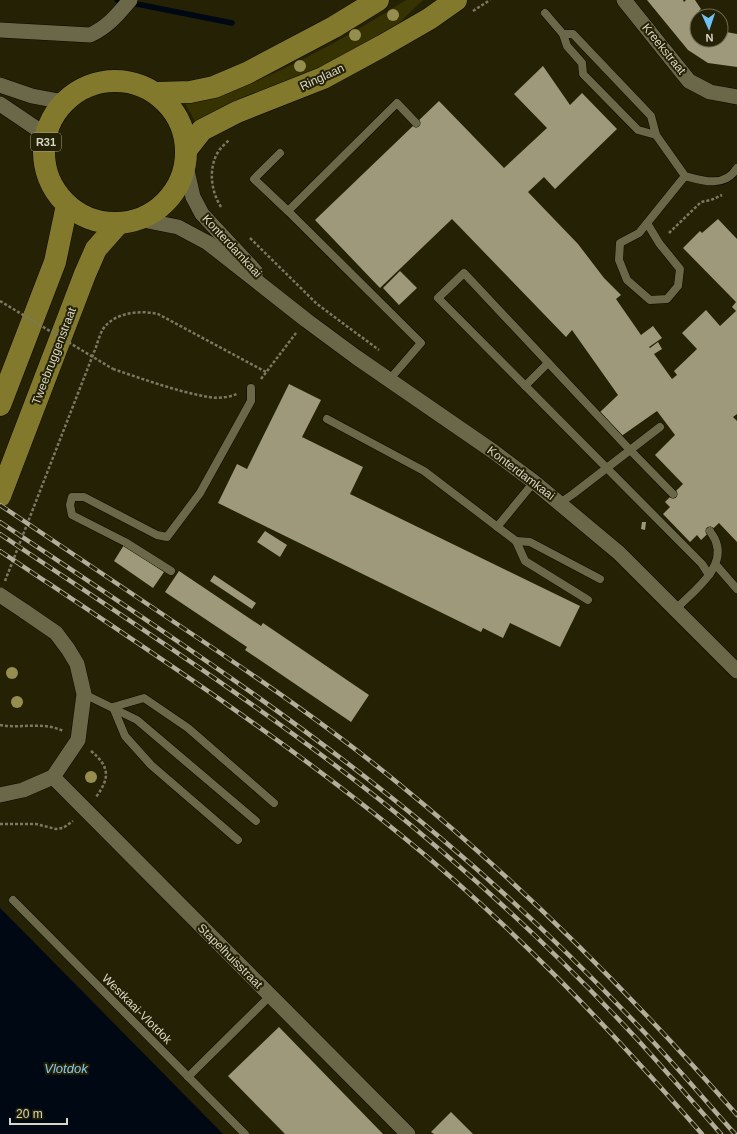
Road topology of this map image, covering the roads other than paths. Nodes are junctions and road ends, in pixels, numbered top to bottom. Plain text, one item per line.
1 (130, 0) edge
2 (378, 0) edge
3 (624, 0) edge
4 (464, 6) edge
5 (545, 13) dead end
6 (0, 30) edge
7 (563, 34) junction
8 (594, 55) junction
9 (582, 62) junction
10 (0, 85) edge
11 (157, 93) junction
12 (737, 97) edge
13 (64, 102) junction
14 (0, 104) edge
15 (416, 123) dead end
16 (656, 135) junction
17 (46, 136) junction
18 (280, 153) dead end
19 (186, 155) junction
20 (737, 168) edge
21 (685, 176) junction
22 (67, 205) junction
23 (288, 211) junction
24 (129, 221) junction
25 (647, 222) junction
26 (284, 302) junction
27 (548, 363) junction
28 (389, 380) junction
29 (525, 386) junction
30 (252, 388) road end
31 (0, 405) edge
32 (327, 419) dead end
33 (660, 427) dead end
34 (630, 450) junction
35 (608, 468) junction
36 (534, 482) junction
37 (673, 494) dead end
38 (0, 496) edge
39 (560, 503) junction
40 (497, 527) junction
41 (710, 531) dead end
42 (516, 541) junction
43 (716, 565) junction
44 (171, 572) dead end
45 (710, 575) junction
46 (600, 579) dead end
47 (737, 589) edge
48 (1, 591) edge
49 (588, 600) dead end
50 (675, 610) junction
51 (737, 671) edge
52 (84, 694) junction
53 (113, 707) junction
54 (53, 777) junction
55 (0, 795) edge
56 (274, 804) dead end
57 (256, 821) dead end
58 (238, 840) dead end
59 (13, 900) dead end
60 (270, 996) junction
61 (188, 1077) junction
62 (244, 1134) edge
63 (408, 1134) edge

1 - 6 street
2 - 11 main road, R31
3 - 12 street, Kreekstraat
4 - 19 main road, Ringlaan / R31
5 - 7 lane
7 - 8 lane
7 - 9 lane
8 - 9 lane
8 - 16 lane
9 - 16 lane
10 - 13 street
11 - 13 main road, R31
11 - 19 main road, R31
13 - 17 main road, R31
14 - 17 street
15 - 23 lane
16 - 21 lane
17 - 22 main road, R31
18 - 23 lane
19 - 24 main road, R31
19 - 26 street, Konterdamkaai
20 - 21 lane
21 - 25 lane
22 - 24 main road, R31
22 - 31 main road
23 - 28 lane
24 - 26 street, Konterdamkaai
24 - 38 main road, Tweebruggenstraat / R31
25 - 25 lane
26 - 28 street, Konterdamkaai
27 - 29 lane
27 - 29 lane
27 - 34 lane
28 - 36 street, Konterdamkaai
29 - 35 lane
30 - 44 lane
32 - 40 lane
33 - 34 lane
34 - 35 lane
34 - 37 lane
35 - 39 lane
35 - 45 lane
36 - 39 street, Konterdamkaai
36 - 40 lane
39 - 50 street, Konterdamkaai
40 - 42 lane
41 - 43 lane
42 - 46 lane
42 - 49 lane
43 - 45 lane
43 - 47 lane
45 - 50 lane
48 - 52 street, bridge
50 - 51 street, Konterdamkaai
52 - 53 lane
52 - 54 street
53 - 56 lane
53 - 57 lane
53 - 58 lane
54 - 55 street
54 - 60 street, Stapelhuisstraat
59 - 61 lane, Westkaai-Vlotdok
60 - 61 lane
60 - 63 street, Stapelhuisstraat
61 - 62 lane, Westkaai-Vlotdok

